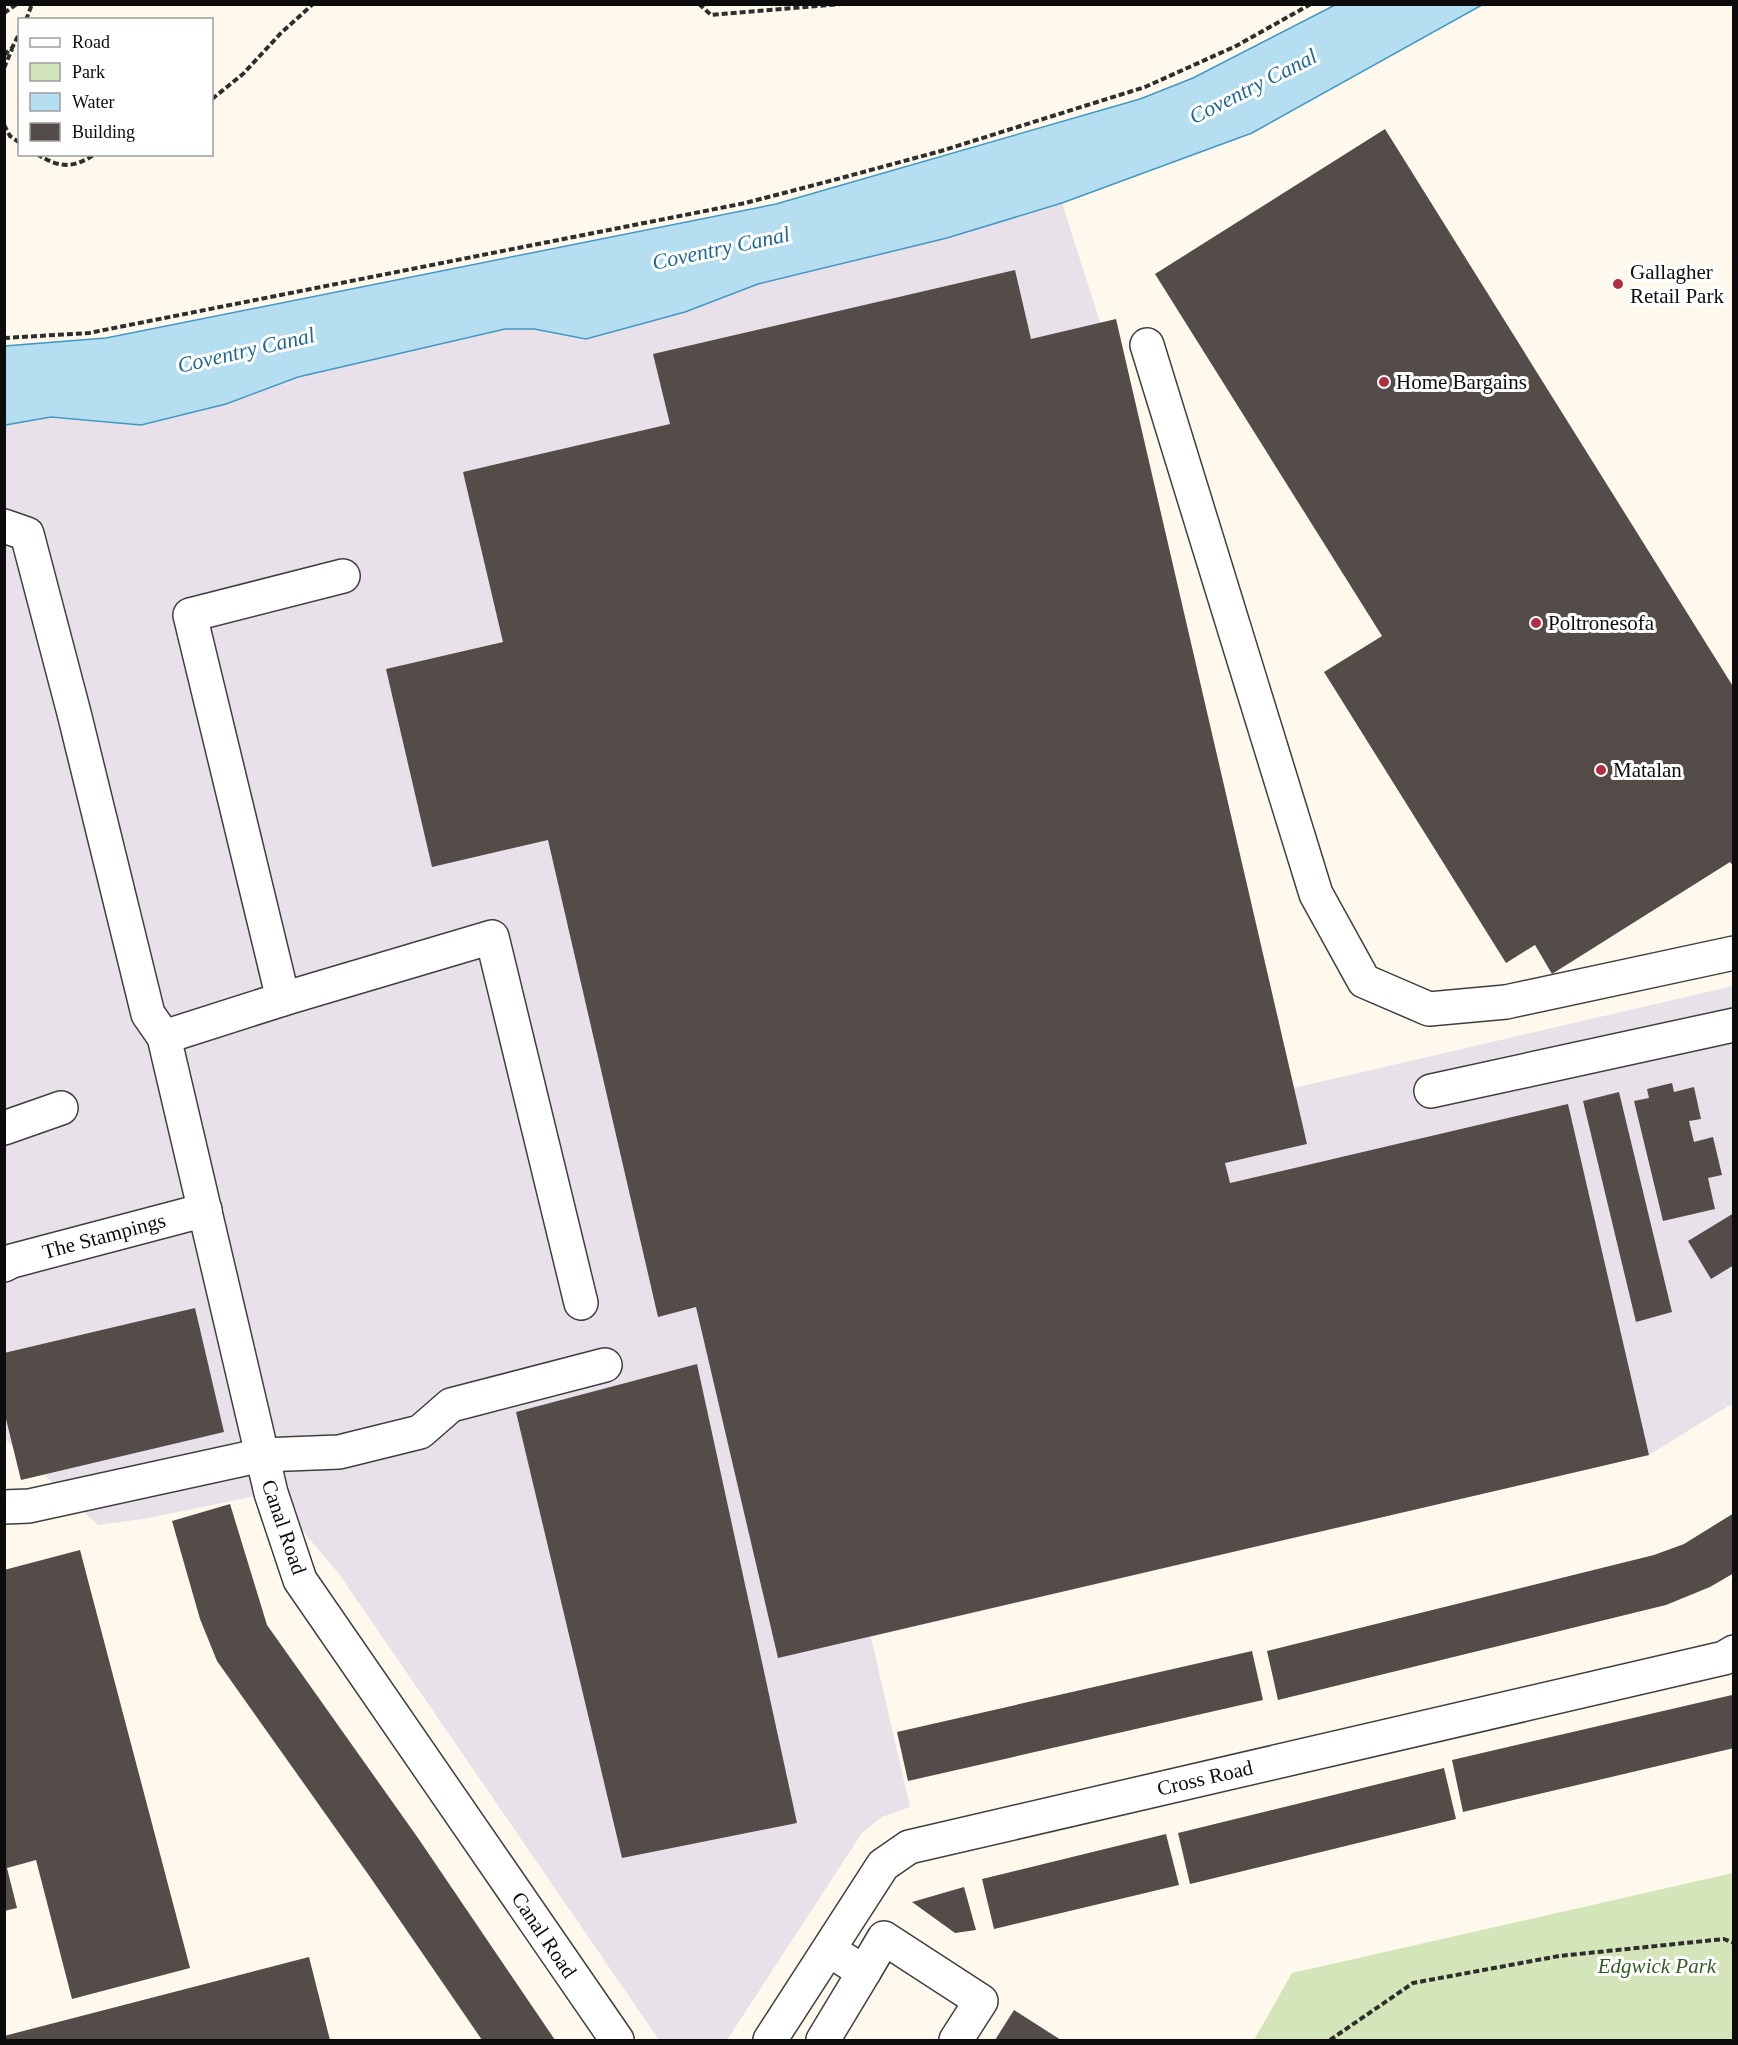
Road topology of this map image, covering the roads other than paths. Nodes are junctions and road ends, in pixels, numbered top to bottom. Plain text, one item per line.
1 (1147, 345) dead end
2 (4, 526) edge
3 (343, 576) dead end
4 (1734, 952) edge
5 (283, 999) junction
6 (1734, 1025) edge
7 (164, 1037) junction
8 (1431, 1091) dead end
9 (61, 1108) dead end
10 (4, 1128) edge
11 (205, 1209) junction
12 (4, 1265) edge
13 (580, 1303) dead end
14 (605, 1365) dead end
15 (262, 1455) junction
16 (4, 1507) edge
17 (1734, 1652) edge
18 (829, 1950) junction
19 (864, 1972) junction
20 (617, 2040) edge
21 (770, 2040) edge
22 (823, 2040) edge
23 (956, 2040) edge

1 - 4 street
2 - 7 street
3 - 5 street
5 - 7 street
5 - 13 street
6 - 8 street
7 - 11 street, Canal Road
9 - 10 street
11 - 12 street, The Stampings
11 - 15 street, Canal Road
14 - 15 street
15 - 16 street
15 - 20 street, Canal Road
17 - 18 street, Cross Road
18 - 19 street
18 - 21 street, Cross Road
19 - 22 street
19 - 23 street

